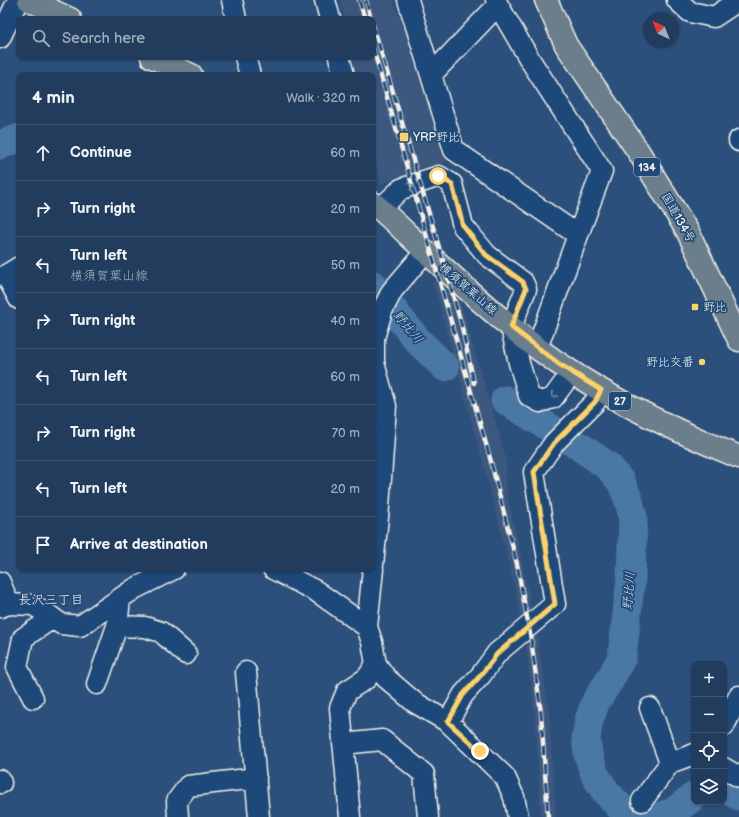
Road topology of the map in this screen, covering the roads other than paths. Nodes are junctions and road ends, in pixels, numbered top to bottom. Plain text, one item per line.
1 (18, 0) edge
2 (29, 0) edge
3 (232, 0) edge
4 (325, 0) edge
5 (408, 0) edge
6 (546, 0) edge
7 (677, 0) edge
8 (736, 0) edge
9 (497, 3) edge
10 (64, 16) edge
11 (235, 16) edge
12 (329, 16) edge
13 (0, 38) edge
14 (158, 60) edge
15 (247, 60) edge
16 (340, 60) edge
17 (184, 72) edge
18 (249, 72) edge
19 (343, 72) edge
20 (431, 75) junction
21 (377, 206) edge
22 (578, 235) junction
23 (426, 251) junction
24 (16, 269) edge
25 (16, 293) edge
26 (378, 310) edge
27 (376, 324) edge
28 (511, 327) junction
29 (739, 340) edge
30 (537, 348) junction
31 (376, 370) edge
32 (572, 372) junction
33 (601, 390) junction
34 (739, 457) edge
35 (376, 534) edge
36 (168, 572) edge
37 (278, 572) edge
38 (372, 572) edge
39 (0, 582) edge
40 (120, 599) junction
41 (5, 606) edge
42 (53, 618) junction
43 (117, 626) junction
44 (367, 627) junction
45 (186, 654) dead end
46 (376, 664) junction
47 (246, 672) dead end
48 (97, 684) dead end
49 (739, 696) edge
50 (33, 698) dead end
51 (650, 708) dead end
52 (727, 720) edge
53 (448, 722) junction
54 (343, 744) junction
55 (691, 755) edge
56 (670, 762) junction
57 (726, 769) edge
58 (739, 777) edge
59 (256, 778) junction
60 (642, 801) dead end
61 (178, 817) edge
62 (259, 817) edge
63 (350, 817) edge
64 (428, 817) edge
65 (518, 817) edge

1 - 13 street
2 - 10 main road
3 - 11 street
4 - 12 street
5 - 20 street
6 - 29 main road, 国道134号 / 134
7 - 8 street
9 - 20 street
9 - 22 street
14 - 17 main road
15 - 18 street
16 - 19 street
20 - 22 street
21 - 23 main road, 横須賀葉山線 / 27
21 -> 28 street
22 - 30 street
23 - 26 street
23 - 28 main road, 横須賀葉山線 / 27
24 - 25 street
26 - 27 street
28 - 30 main road, 横須賀葉山線 / 27
32 -> 28 street
30 - 32 main road, 横須賀葉山線 / 27
31 - 35 street
32 - 33 main road, 横須賀葉山線 / 27
33 - 34 main road, 横須賀葉山線 / 27
33 - 53 street
36 - 40 street
37 - 44 street
38 - 44 street
39 - 41 street
40 - 42 street
40 - 43 street
41 - 42 street
42 - 50 street
43 - 45 street
43 - 48 street
44 - 46 street
46 - 53 street
46 - 54 street
47 - 59 street
49 - 52 street
51 - 56 street
53 - 65 street
54 - 63 street
54 - 64 street
55 - 56 street
56 - 60 street
57 - 58 street
59 - 61 street
59 - 62 street

